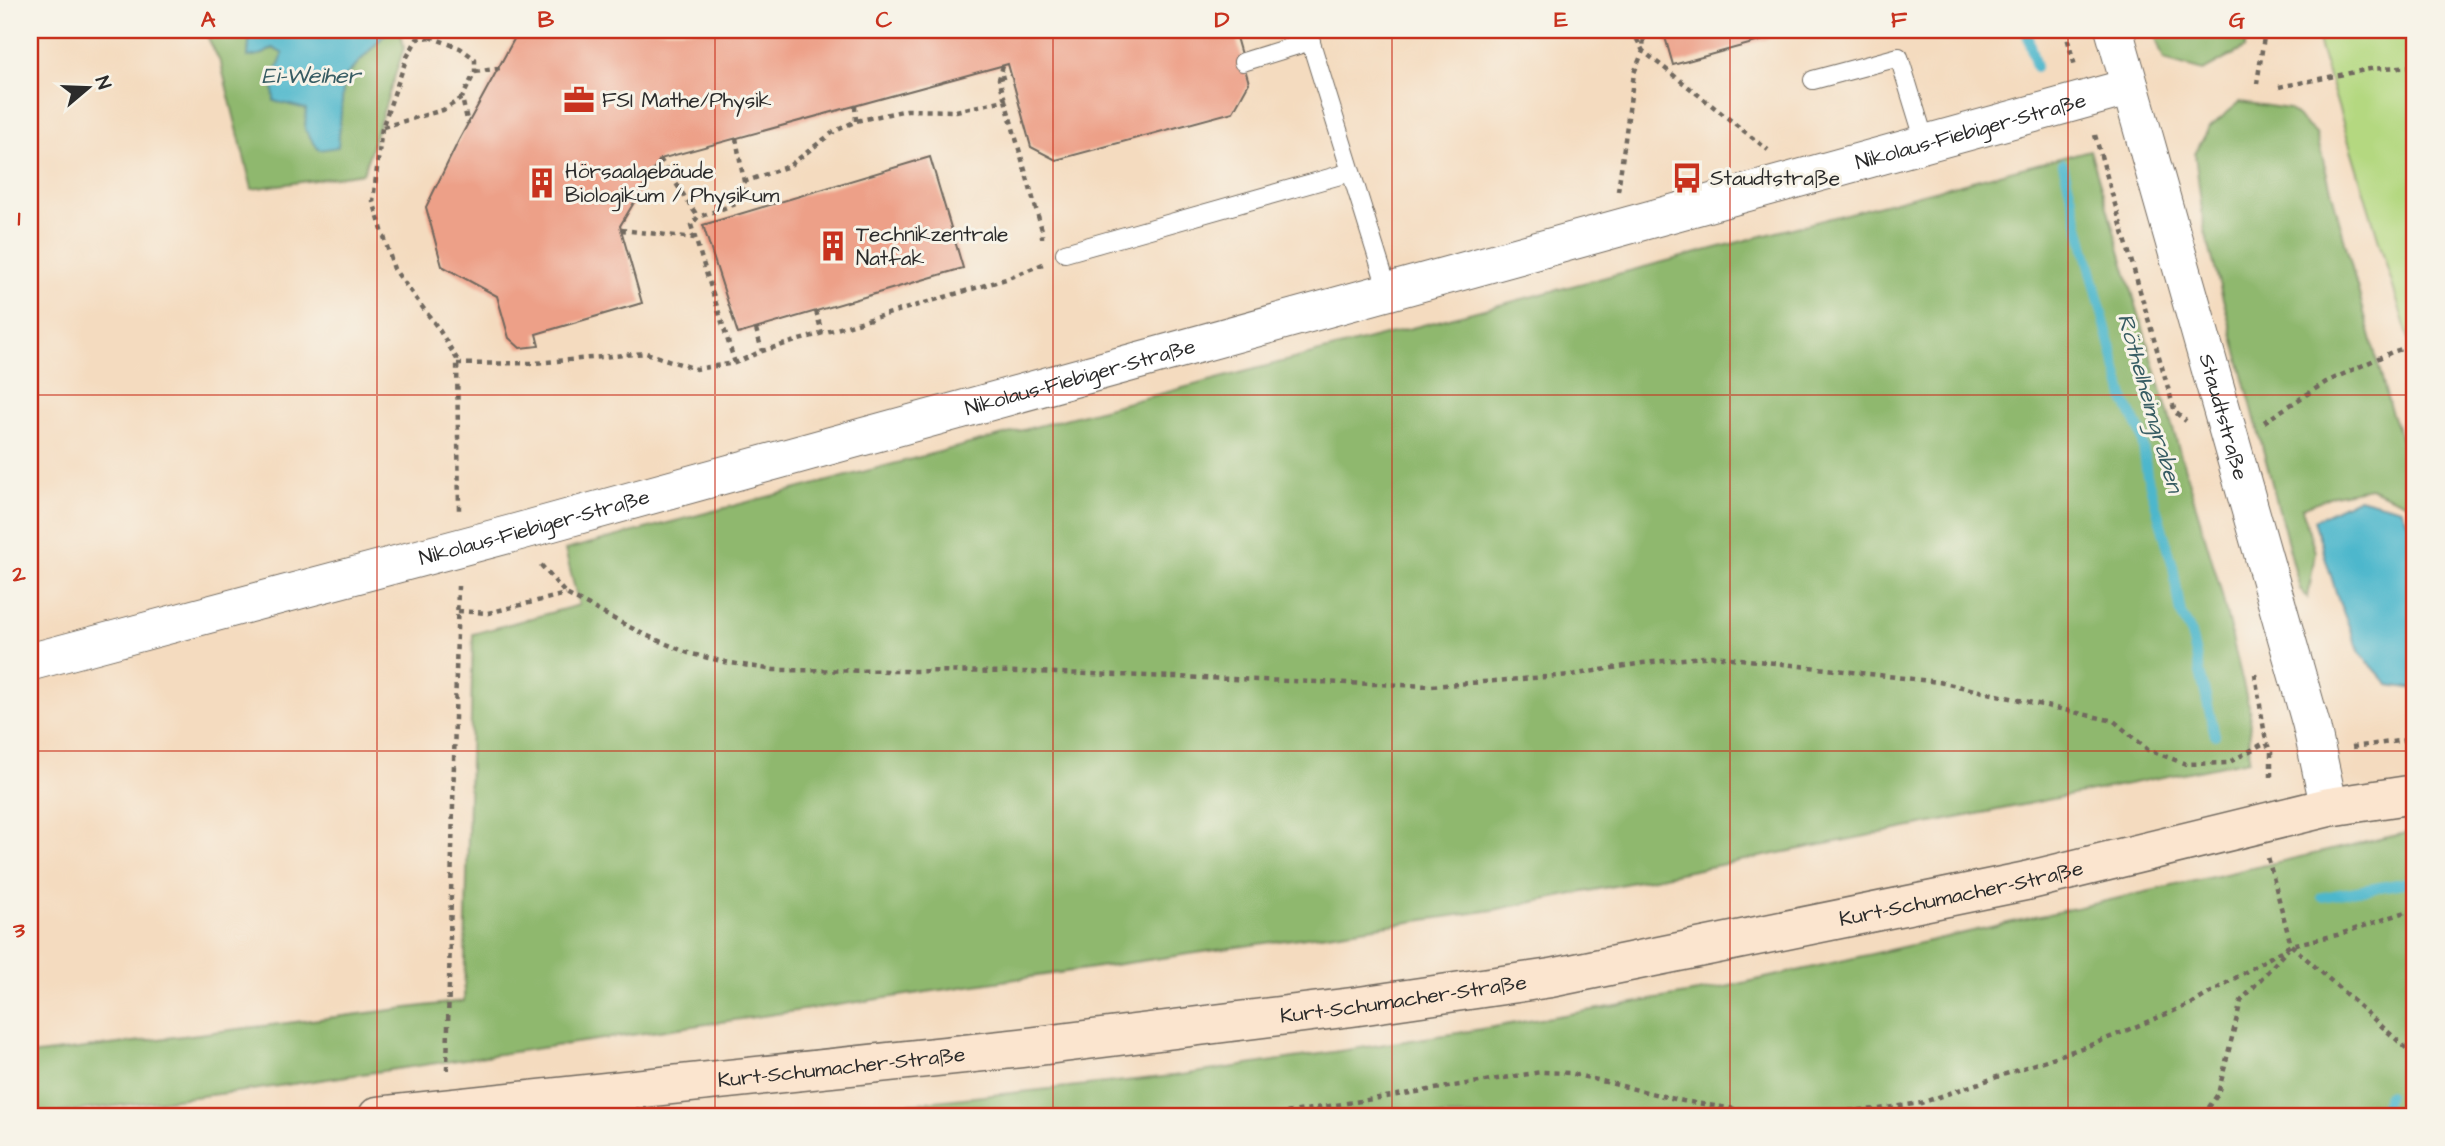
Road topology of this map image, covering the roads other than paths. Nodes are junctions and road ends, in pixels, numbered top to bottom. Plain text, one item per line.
1 (2114, 30) edge
2 (1309, 36) edge
3 (1243, 62) dead end
4 (1813, 80) dead end
5 (2130, 87) junction
6 (1926, 145) junction
7 (1351, 172) junction
8 (1065, 253) road end
9 (1388, 291) junction
10 (30, 662) edge
11 (2415, 794) edge
12 (2329, 807) junction
13 (378, 1116) edge

1 - 5 street, Staudtstraße
2 - 3 lane
2 - 7 lane
4 - 6 lane
5 - 6 street, Nikolaus-Fiebiger-Straße
5 - 12 street, Staudtstraße
6 - 9 street, Nikolaus-Fiebiger-Straße
7 - 8 lane
7 - 9 lane
9 - 10 street, Nikolaus-Fiebiger-Straße
11 - 12 main road, Kurt-Schumacher-Straße
12 - 13 main road, Kurt-Schumacher-Straße

